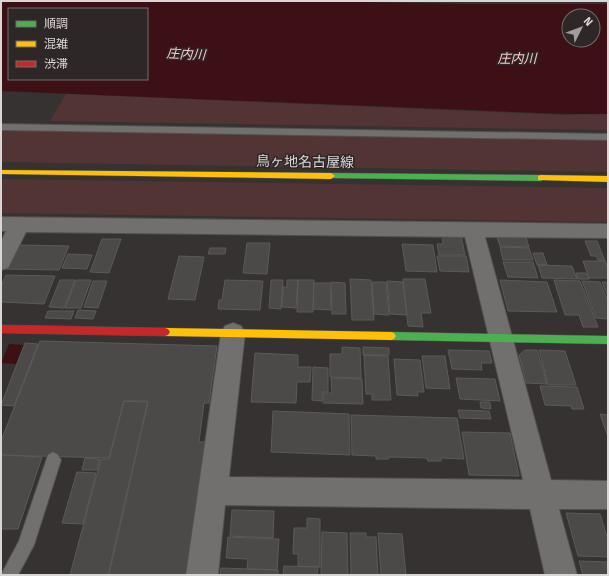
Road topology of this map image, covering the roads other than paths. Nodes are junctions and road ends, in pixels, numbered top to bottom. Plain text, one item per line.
1 (1, 127) edge
2 (608, 137) edge
3 (1, 172) edge
4 (608, 179) edge
5 (11, 224) edge
6 (473, 229) junction
7 (608, 231) edge
8 (1, 262) edge
9 (1, 329) edge
10 (233, 334) junction
11 (501, 339) junction
12 (608, 340) edge
13 (53, 460) dead end
14 (213, 492) junction
15 (541, 494) junction
16 (608, 495) edge
17 (9, 575) edge
18 (202, 575) edge
19 (561, 575) edge

1 - 2 lane
3 - 4 main road, 鳥ヶ地名古屋線
5 - 6 street
5 - 8 street
6 - 7 street
6 - 11 street
9 - 10 main road
10 - 11 main road
10 - 14 street
11 - 12 main road
11 - 15 street
13 - 17 lane
14 - 15 street
14 - 18 street
15 - 16 street
15 - 19 street

